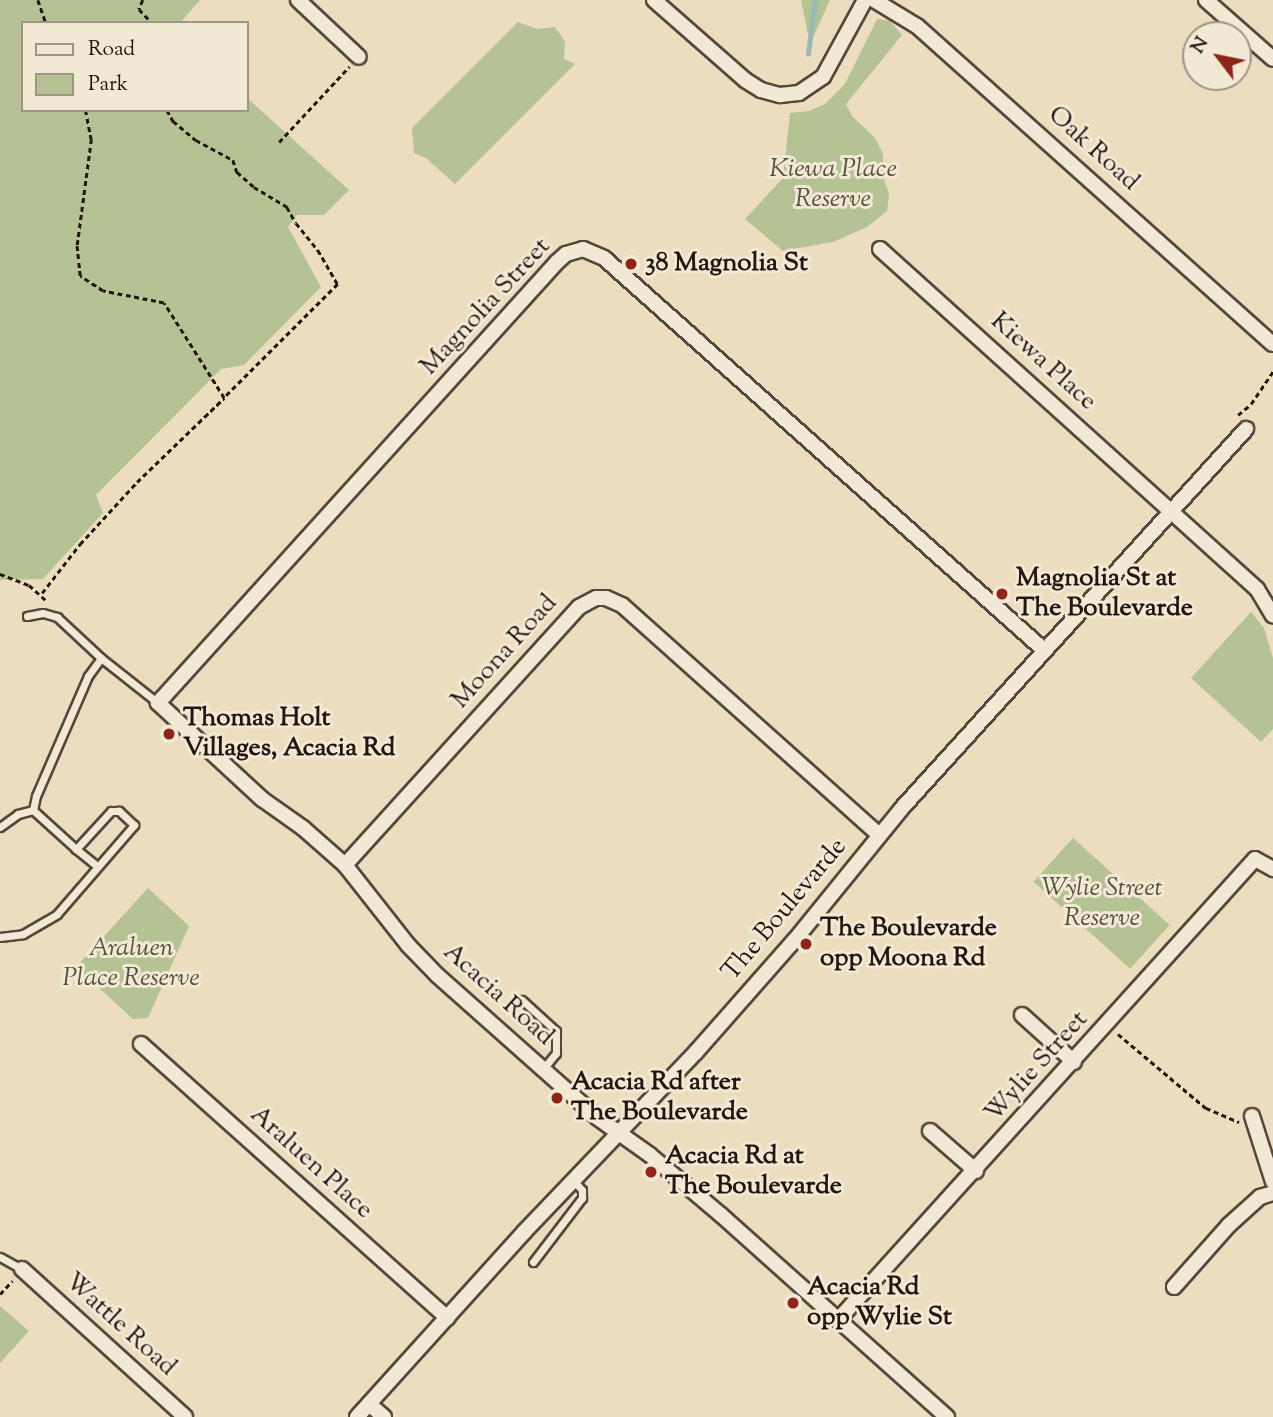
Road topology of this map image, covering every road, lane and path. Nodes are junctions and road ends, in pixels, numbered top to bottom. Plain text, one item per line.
1 (38, 0) edge
2 (143, 0) edge
3 (298, 0) edge
4 (654, 0) edge
5 (865, 0) edge
6 (873, 0) edge
7 (1206, 0) edge
8 (45, 21) edge
9 (150, 21) edge
10 (359, 57) joint
11 (1273, 58) edge
12 (85, 112) edge
13 (168, 112) edge
14 (279, 142) dead end
15 (880, 249) dead end
16 (1273, 344) edge
17 (1273, 371) edge
18 (224, 398) junction
19 (1246, 429) joint
20 (1173, 512) junction
21 (0, 574) edge
22 (42, 593) junction
23 (26, 616) dead end
24 (1273, 616) edge
25 (57, 617) junction
26 (1044, 650) junction
27 (101, 658) junction
28 (158, 704) junction
29 (33, 810) junction
30 (0, 827) edge
31 (879, 835) junction
32 (76, 849) junction
33 (345, 865) junction
34 (97, 866) junction
35 (1273, 869) edge
36 (0, 937) edge
37 (522, 1000) dead end
38 (1022, 1015) dead end
39 (1107, 1026) junction
40 (141, 1044) dead end
41 (1074, 1062) junction
42 (543, 1069) junction
43 (1254, 1122) joint
44 (930, 1131) dead end
45 (618, 1132) junction
46 (976, 1171) junction
47 (573, 1180) junction
48 (1273, 1182) edge
49 (1273, 1193) edge
50 (0, 1257) edge
51 (533, 1262) dead end
52 (22, 1269) junction
53 (1174, 1287) dead end
54 (0, 1294) edge
55 (447, 1318) junction
56 (839, 1319) junction
57 (369, 1404) junction
58 (185, 1417) edge
59 (357, 1417) edge
60 (384, 1417) edge
61 (947, 1417) edge

1 - 8 path
2 - 9 path
3 - 10 street
4 - 5 street
6 - 16 street, Oak Road
7 - 11 street
10 - 14 path
12 - 18 path
13 - 18 path
15 - 20 street, Kiewa Place
17 - 19 path
18 - 22 path
19 - 20 street, The Boulevarde
20 - 24 street, Kiewa Place
20 - 26 street, The Boulevarde
21 - 22 path
22 - 25 path
23 - 25 lane
25 - 27 lane
26 - 28 street, Magnolia Street
26 - 31 street, The Boulevarde
27 - 28 lane
27 - 29 lane
28 - 33 street, Acacia Road
29 - 30 lane
29 - 32 lane
31 - 33 street, Moona Road
31 - 45 street, The Boulevarde
32 - 34 lane
32 - 34 lane
33 - 42 street, Acacia Road
34 - 36 lane
35 - 39 street, Wylie Street
37 - 42 lane
38 - 41 street
39 - 41 street, Wylie Street
39 - 43 path
40 - 55 street, Araluen Place
41 - 46 street, Wylie Street
42 - 45 street, Acacia Road
43 - 48 street
44 - 46 street
45 - 47 street, The Boulevarde
45 - 56 street, Acacia Road
46 - 56 street, Wylie Street
47 - 51 lane
47 - 55 street, The Boulevarde
49 - 53 street
50 - 52 lane
52 - 54 path
52 - 58 street, Wattle Road
55 - 57 street, The Boulevarde
56 - 61 street, Acacia Road
57 - 59 street, The Boulevarde
57 - 60 street

